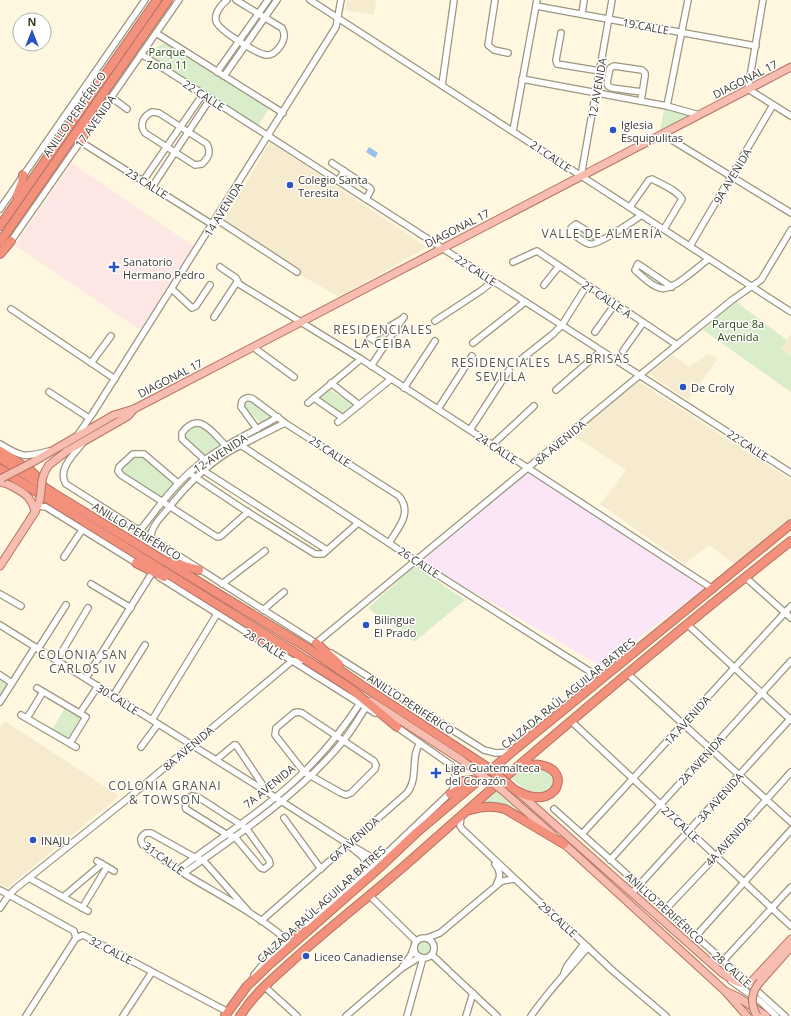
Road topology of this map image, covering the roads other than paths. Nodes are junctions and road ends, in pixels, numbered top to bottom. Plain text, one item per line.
1 (145, 0) edge
2 (157, 0) edge
3 (168, 0) edge
4 (179, 0) edge
5 (227, 0) edge
6 (237, 0) edge
7 (268, 0) edge
8 (277, 0) edge
9 (310, 0) edge
10 (341, 0) edge
11 (454, 0) edge
12 (495, 0) edge
13 (584, 0) edge
14 (612, 0) edge
15 (688, 0) edge
16 (763, 0) edge
17 (537, 3) edge
18 (259, 13) junction
19 (582, 14) junction
20 (266, 17) junction
21 (338, 18) junction
22 (608, 19) junction
23 (156, 33) junction
24 (560, 33) dead end
25 (682, 33) junction
26 (239, 41) junction
27 (246, 45) junction
28 (756, 46) junction
29 (508, 53) dead end
30 (141, 54) junction
31 (791, 67) edge
32 (600, 71) junction
33 (217, 72) junction
34 (224, 76) junction
35 (522, 79) junction
36 (442, 85) junction
37 (748, 89) junction
38 (642, 92) junction
39 (596, 93) junction
40 (203, 94) junction
41 (111, 98) junction
42 (210, 99) junction
43 (641, 101) junction
44 (94, 104) junction
45 (773, 105) junction
46 (668, 106) junction
47 (127, 109) dead end
48 (283, 113) junction
49 (699, 115) junction
50 (791, 116) edge
51 (180, 125) junction
52 (189, 131) junction
53 (513, 131) junction
54 (662, 134) junction
55 (268, 136) junction
56 (81, 142) junction
57 (166, 146) junction
58 (175, 152) junction
59 (332, 163) dead end
60 (344, 171) junction
61 (23, 175) junction
62 (581, 176) junction
63 (732, 176) junction
64 (356, 178) junction
65 (142, 181) junction
66 (338, 181) junction
67 (152, 187) junction
68 (350, 188) junction
69 (366, 199) junction
70 (630, 208) junction
71 (0, 209) edge
72 (11, 211) junction
73 (791, 213) edge
74 (642, 215) junction
75 (216, 219) junction
76 (213, 225) junction
77 (0, 226) edge
78 (664, 229) junction
79 (791, 230) edge
80 (601, 240) junction
81 (12, 241) junction
82 (0, 242) edge
83 (690, 246) junction
84 (443, 248) junction
85 (0, 254) edge
86 (0, 259) edge
87 (709, 259) junction
88 (513, 262) dead end
89 (558, 266) junction
90 (220, 267) dead end
91 (297, 272) dead end
92 (493, 281) junction
93 (238, 282) junction
94 (210, 285) dead end
95 (544, 285) dead end
96 (587, 286) junction
97 (752, 286) junction
98 (672, 287) junction
99 (172, 289) junction
100 (525, 302) junction
101 (616, 304) junction
102 (11, 309) dead end
103 (791, 312) edge
104 (214, 317) dead end
105 (435, 321) dead end
106 (302, 322) junction
107 (643, 323) junction
108 (562, 325) junction
109 (595, 332) dead end
110 (111, 336) dead end
111 (435, 341) dead end
112 (473, 343) dead end
113 (677, 345) junction
114 (253, 347) junction
115 (384, 347) junction
116 (601, 351) junction
117 (623, 351) dead end
118 (472, 356) dead end
119 (361, 360) junction
120 (519, 361) dead end
121 (91, 363) junction
122 (371, 366) junction
123 (509, 370) dead end
124 (640, 375) junction
125 (294, 377) dead end
126 (115, 379) junction
127 (391, 379) junction
128 (331, 384) junction
129 (404, 388) junction
130 (556, 390) dead end
131 (49, 392) dead end
132 (314, 398) junction
133 (308, 404) dead end
134 (359, 405) junction
135 (534, 406) dead end
136 (134, 409) junction
137 (438, 409) junction
138 (93, 413) junction
139 (278, 417) junction
140 (89, 418) junction
141 (285, 423) junction
142 (98, 424) junction
143 (257, 430) junction
144 (470, 430) junction
145 (77, 436) junction
146 (85, 440) junction
147 (237, 440) junction
148 (0, 444) edge
149 (492, 445) junction
150 (226, 446) junction
151 (242, 446) junction
152 (55, 449) junction
153 (0, 451) edge
154 (0, 458) edge
155 (205, 460) junction
156 (198, 465) junction
157 (528, 468) junction
158 (0, 469) edge
159 (204, 471) junction
160 (189, 473) junction
161 (791, 473) edge
162 (195, 479) junction
163 (1, 480) edge
164 (41, 481) junction
165 (178, 483) junction
166 (163, 501) junction
167 (170, 506) junction
168 (37, 507) junction
169 (248, 512) junction
170 (358, 522) junction
171 (791, 524) edge
172 (136, 529) junction
173 (82, 530) junction
174 (151, 539) junction
175 (791, 541) edge
176 (389, 543) junction
177 (327, 550) junction
178 (265, 551) dead end
179 (64, 557) dead end
180 (163, 560) junction
181 (416, 561) junction
182 (136, 563) junction
183 (0, 566) edge
184 (199, 570) junction
185 (152, 573) junction
186 (745, 577) junction
187 (91, 584) dead end
188 (222, 584) junction
189 (712, 589) junction
190 (197, 592) junction
191 (284, 592) dead end
192 (0, 594) edge
193 (66, 605) dead end
194 (21, 606) dead end
195 (791, 606) edge
196 (88, 608) dead end
197 (131, 608) junction
198 (263, 610) junction
199 (785, 613) junction
200 (217, 614) junction
201 (791, 618) edge
202 (249, 624) junction
203 (0, 625) edge
204 (688, 625) junction
205 (262, 642) junction
206 (316, 643) junction
207 (145, 645) dead end
208 (36, 648) junction
209 (57, 660) junction
210 (292, 661) junction
211 (308, 661) junction
212 (791, 661) edge
213 (734, 668) junction
214 (628, 674) junction
215 (0, 675) edge
216 (86, 678) junction
217 (12, 683) junction
218 (98, 686) junction
219 (363, 686) junction
220 (37, 688) dead end
221 (350, 688) junction
222 (591, 688) junction
223 (43, 692) junction
224 (762, 693) junction
225 (114, 696) junction
226 (0, 702) edge
227 (360, 703) junction
228 (366, 707) junction
229 (80, 713) junction
230 (791, 719) edge
231 (152, 720) junction
232 (571, 721) junction
233 (158, 724) junction
234 (683, 724) junction
235 (397, 727) junction
236 (337, 737) junction
237 (343, 741) junction
238 (70, 743) junction
239 (420, 743) junction
240 (192, 745) junction
241 (76, 747) dead end
242 (141, 747) dead end
243 (711, 749) junction
244 (512, 752) junction
245 (216, 760) junction
246 (518, 766) junction
247 (304, 772) junction
248 (791, 772) edge
249 (481, 775) junction
250 (739, 775) junction
251 (310, 777) junction
252 (633, 779) junction
253 (456, 782) junction
254 (504, 786) junction
255 (267, 792) junction
256 (518, 792) junction
257 (450, 794) junction
258 (275, 797) junction
259 (766, 799) junction
260 (281, 801) junction
261 (661, 804) junction
262 (554, 809) dead end
263 (467, 810) junction
264 (461, 816) junction
265 (284, 818) dead end
266 (791, 822) edge
267 (240, 824) junction
268 (246, 828) junction
269 (791, 830) edge
270 (689, 831) junction
271 (226, 834) junction
272 (582, 834) junction
273 (235, 837) junction
274 (348, 844) junction
275 (564, 844) junction
276 (487, 853) junction
277 (716, 856) junction
278 (194, 857) junction
279 (203, 860) junction
280 (610, 860) junction
281 (378, 861) junction
282 (102, 864) junction
283 (321, 869) junction
284 (178, 870) junction
285 (114, 871) dead end
286 (184, 873) junction
287 (366, 873) junction
288 (29, 878) junction
289 (514, 879) junction
290 (744, 882) junction
291 (638, 886) junction
292 (495, 887) junction
293 (791, 887) edge
294 (0, 890) edge
295 (632, 893) junction
296 (9, 895) junction
297 (369, 895) junction
298 (63, 897) junction
299 (0, 908) edge
300 (82, 908) junction
301 (772, 908) junction
302 (665, 910) junction
303 (88, 911) dead end
304 (248, 911) junction
305 (261, 921) junction
306 (317, 922) junction
307 (791, 926) edge
308 (440, 933) junction
309 (695, 937) junction
310 (76, 938) junction
311 (289, 938) junction
312 (427, 938) junction
313 (791, 939) edge
314 (415, 944) junction
315 (434, 945) junction
316 (586, 945) junction
317 (791, 947) edge
318 (432, 955) junction
319 (421, 958) junction
320 (722, 961) junction
321 (402, 968) junction
322 (152, 972) junction
323 (722, 973) junction
324 (748, 984) junction
325 (248, 986) junction
326 (264, 986) junction
327 (725, 991) junction
328 (473, 993) junction
329 (226, 1014) edge
330 (26, 1016) edge
331 (123, 1016) edge
332 (240, 1016) edge
333 (297, 1016) edge
334 (346, 1016) edge
335 (407, 1016) edge
336 (466, 1016) edge
337 (497, 1016) edge
338 (531, 1016) edge
339 (666, 1016) edge
340 (747, 1016) edge
341 (757, 1016) edge
342 (766, 1016) edge
343 (776, 1016) edge
344 (785, 1016) edge

1 - 61 street
2 - 72 highway, ANILLO PERIFÉRICO
3 - 44 highway, ANILLO PERIFÉRICO
4 - 23 street, 17 AVENIDA
5 - 26 street
6 - 18 street
7 - 18 street
8 - 20 street
9 - 21 street, 21 CALLE
10 - 21 street, 14 AVENIDA
11 - 36 street
12 - 29 street
13 - 19 street
14 - 22 street, 12 AVENIDA
15 - 25 street
16 - 28 street
17 - 19 street, 19 CALLE
17 - 35 street
18 - 20 street
18 - 26 street
19 - 22 street, 19 CALLE
20 - 27 street
20 - 27 street
21 - 36 street, 21 CALLE
21 - 48 street, 14 AVENIDA
22 - 25 street, 19 CALLE
22 - 32 street, 12 AVENIDA
23 - 30 street, 17 AVENIDA
23 - 33 street
24 - 32 street
25 - 28 street, 19 CALLE
25 - 46 street
26 - 27 street
26 - 33 street
27 - 34 street
28 - 37 street
30 - 40 street, 22 CALLE
30 - 41 street, 17 AVENIDA
31 - 37 main road, DIAGONAL 17
32 - 39 street, 12 AVENIDA
33 - 34 street
34 - 48 street
35 - 39 street
35 - 53 street
36 - 53 street, 21 CALLE
37 - 45 street
37 - 49 main road, DIAGONAL 17
38 - 38 street
38 - 43 street
39 - 43 street
39 - 62 street, 12 AVENIDA
40 - 42 street, 22 CALLE
40 - 51 street
41 - 47 street
41 - 56 street, 17 AVENIDA
42 - 52 street
42 - 55 street, 22 CALLE
43 - 46 street
44 - 56 highway
44 - 82 highway, ANILLO PERIFÉRICO
45 - 50 street
45 - 63 street, 9A AVENIDA
46 - 49 street
48 - 55 street, 14 AVENIDA
49 - 54 main road, DIAGONAL 17
51 - 52 street
51 - 57 street
51 - 57 street
52 - 58 street
52 - 58 street
53 - 62 street, 21 CALLE
54 - 62 main road, DIAGONAL 17
54 - 63 street
55 - 66 street, 22 CALLE
55 - 75 street, 14 AVENIDA
56 - 65 street, 23 CALLE
56 - 81 street, 17 AVENIDA
57 - 58 street
57 - 65 street
58 - 67 street
59 - 60 street
60 - 64 street
60 - 66 street
61 - 71 street
61 - 72 highway
62 - 70 street, 21 CALLE
62 - 84 main road, DIAGONAL 17
63 - 73 street
63 - 83 street, 9A AVENIDA
64 - 68 street
64 - 69 street
65 - 67 street, 23 CALLE
66 - 68 street, 22 CALLE
67 - 76 street, 23 CALLE
68 - 69 street, 22 CALLE
69 - 84 street, 22 CALLE
70 - 74 street, 21 CALLE
70 - 78 street
72 - 77 highway, ANILLO PERIFÉRICO
74 - 78 street, 21 CALLE
74 - 80 street
75 - 76 street, 14 AVENIDA
75 - 91 street
76 - 99 street, 14 AVENIDA
78 - 83 street, 21 CALLE
79 - 97 street, 8A AVENIDA
80 - 80 street
81 - 85 highway
81 - 86 street
83 - 87 street, 21 CALLE
84 - 92 street, 22 CALLE
84 - 106 main road, DIAGONAL 17
87 - 97 street, 21 CALLE
87 - 98 street
88 - 89 street, 21 CALLE A
89 - 95 street
89 - 96 street, 21 CALLE A
90 - 93 street, 24 CALLE
92 - 100 street, 22 CALLE
92 - 105 street
93 - 104 street
93 - 106 street, 24 CALLE
94 - 99 street
96 - 101 street, 21 CALLE A
96 - 108 street
97 - 103 street, 21 CALLE
97 - 113 street, 8A AVENIDA
98 - 98 street
99 - 126 street, 14 AVENIDA
100 - 108 street, 22 CALLE
100 - 112 street
101 - 107 street, 21 CALLE A
101 - 109 street
102 - 121 street
106 - 114 main road, DIAGONAL 17
106 - 119 street, 24 CALLE
107 - 113 street, 21 CALLE A
107 - 117 street
108 - 116 street, 22 CALLE
108 - 120 street
110 - 121 street
111 - 129 street
113 - 124 street, 8A AVENIDA
114 - 125 street
114 - 136 main road, DIAGONAL 17
115 - 115 street
115 - 122 street
116 - 124 street, 22 CALLE
116 - 130 street
118 - 137 street
119 - 122 street, 24 CALLE
119 - 128 street
121 - 126 street
122 - 127 street, 24 CALLE
123 - 144 street
124 - 157 street, 8A AVENIDA
124 - 161 street, 22 CALLE
126 - 138 street, 14 AVENIDA
127 - 129 street, 24 CALLE
127 - 134 street
128 - 132 street
128 - 134 street
129 - 137 street, 24 CALLE
131 - 140 street
132 - 133 street
132 - 134 street
135 - 149 street
136 - 142 main road, DIAGONAL 17
136 - 146 main road, DIAGONAL 17
137 - 144 street, 24 CALLE
138 - 140 street, 14 AVENIDA
138 - 142 street
139 - 141 street, 25 CALLE
139 - 143 street, 12 AVENIDA
139 - 143 street, 25 CALLE
140 - 145 street, 14 AVENIDA
141 - 151 street, 12 AVENIDA
141 - 176 street, 25 CALLE
142 - 145 main road, DIAGONAL 17
143 - 147 street, 12 AVENIDA
144 - 149 street, 24 CALLE
145 - 152 main road, DIAGONAL 17
146 - 164 main road, DIAGONAL 17, bridge
146 - 172 street
147 - 150 street, 12 AVENIDA
147 - 151 street, 26 CALLE
148 - 152 street
149 - 157 street, 24 CALLE
150 - 155 street, 12 AVENIDA
150 - 155 street
151 - 159 street, 12 AVENIDA
151 - 170 street, 26 CALLE
152 - 163 main road, DIAGONAL 17, bridge
153 - 164 highway
154 - 180 highway, ANILLO PERIFÉRICO
155 - 156 street, 12 AVENIDA
156 - 159 street
156 - 160 street, 12 AVENIDA
157 - 181 street, 8A AVENIDA
157 - 189 street, 24 CALLE
158 - 190 highway, ANILLO PERIFÉRICO
159 - 162 street, 12 AVENIDA
159 - 177 street
160 - 162 street
160 - 165 street, 12 AVENIDA
162 - 167 street, 12 AVENIDA
162 - 169 street
163 - 168 main road
164 - 168 main road, DIAGONAL 17, bridge
165 - 166 street, 12 AVENIDA
165 - 166 street
166 - 167 street
166 - 172 street, 12 AVENIDA
167 - 169 street
167 - 174 street, 12 AVENIDA
168 - 173 street, 28 CALLE
168 - 183 main road
169 - 177 street
170 - 176 street, 26 CALLE
170 - 177 street
171 - 189 highway, CALZADA RAÚL AGUILAR BATRES
172 - 174 street
173 - 179 street
173 - 182 street, 28 CALLE
174 - 184 street
175 - 186 highway, CALZADA RAÚL AGUILAR BATRES
176 - 181 street, 26 CALLE
178 - 188 street
180 - 184 highway
180 - 219 highway, ANILLO PERIFÉRICO
181 - 206 street, 8A AVENIDA
181 - 222 street, 26 CALLE
182 - 185 street, 28 CALLE
182 - 190 highway
184 - 188 street
185 - 197 street
185 - 200 street, 28 CALLE
186 - 199 street
186 - 204 highway, CALZADA RAÚL AGUILAR BATRES
187 - 197 street
188 - 198 street
189 - 222 highway, CALZADA RAÚL AGUILAR BATRES
190 - 202 highway, ANILLO PERIFÉRICO
191 - 198 street
192 - 194 street
193 - 208 street
195 - 199 street, 1A AVENIDA
196 - 209 street
197 - 216 street
198 - 206 street
199 - 201 street
199 - 213 street, 1A AVENIDA
200 - 205 street, 28 CALLE
200 - 231 street
202 - 205 highway
202 - 211 highway, ANILLO PERIFÉRICO
203 - 208 street, 30 CALLE
204 - 213 street
204 - 214 highway, CALZADA RAÚL AGUILAR BATRES
205 - 210 street, 28 CALLE
206 - 219 highway
206 - 244 street
207 - 225 street
208 - 209 street, 30 CALLE
208 - 217 street
209 - 216 street, 30 CALLE
210 - 211 street
210 - 227 street, 28 CALLE
210 - 240 street, 8A AVENIDA
211 - 221 highway, ANILLO PERIFÉRICO
212 - 224 street, 2A AVENIDA
213 - 224 street
213 - 234 street, 1A AVENIDA
214 - 232 highway, CALZADA RAÚL AGUILAR BATRES
214 - 234 street
215 - 217 street
216 - 218 street, 30 CALLE
217 - 226 street
218 - 225 street, 30 CALLE
218 - 229 street
219 - 254 highway, ANILLO PERIFÉRICO, bridge
220 - 223 street
221 - 235 highway
221 - 249 main road, ANILLO PERIFÉRICO
222 - 244 highway, CALZADA RAÚL AGUILAR BATRES
223 - 229 street
223 - 238 street
224 - 230 street
224 - 243 street, 2A AVENIDA
225 - 231 street, 30 CALLE
227 - 228 street, 28 CALLE
227 - 236 street, 7A AVENIDA
228 - 235 street, 28 CALLE
228 - 237 street, 7A AVENIDA
229 - 238 street
230 - 250 street, 3A AVENIDA
231 - 233 street, 30 CALLE
232 - 246 highway, CALZADA RAÚL AGUILAR BATRES
232 - 252 street, 27 CALLE
233 - 240 street, 30 CALLE
233 - 242 street
234 - 243 street
234 - 252 street, 1A AVENIDA
235 - 239 street, 28 CALLE
236 - 237 street
236 - 247 street, 7A AVENIDA
236 - 247 street
237 - 251 street, 7A AVENIDA
237 - 251 street
238 - 241 street
239 - 253 street, 28 CALLE
239 - 274 street, 6A AVENIDA
240 - 245 street, 30 CALLE
240 - 288 street, 8A AVENIDA
243 - 250 street
243 - 261 street, 2A AVENIDA
244 - 249 highway, CALZADA RAÚL AGUILAR BATRES
245 - 255 street, 30 CALLE
245 - 255 street, 30 CALLE
246 - 256 highway
246 - 263 highway, CALZADA RAÚL AGUILAR BATRES
247 - 251 street
247 - 258 street, 7A AVENIDA
248 - 259 street, 4A AVENIDA
249 - 253 highway
249 - 254 main road, ANILLO PERIFÉRICO, bridge
249 - 257 highway
249 - 306 highway, CALZADA RAÚL AGUILAR BATRES
250 - 259 street
250 - 270 street, 3A AVENIDA
251 - 260 street, 7A AVENIDA
252 - 261 street, 27 CALLE
252 - 272 street, 1A AVENIDA
253 - 257 street
254 - 256 highway, ANILLO PERIFÉRICO
254 - 275 main road, ANILLO PERIFÉRICO
255 - 258 street, 30 CALLE
256 - 295 main road, ANILLO PERIFÉRICO
257 - 281 street
258 - 260 street, 30 CALLE
258 - 267 street, 7A AVENIDA
259 - 266 street
259 - 277 street, 4A AVENIDA
260 - 268 street, 7A AVENIDA
260 - 274 street, 30 CALLE
261 - 270 street, 27 CALLE
261 - 280 street, 2A AVENIDA
262 - 272 street, 28 CALLE
263 - 264 highway, CALZADA RAÚL AGUILAR BATRES
263 - 275 highway
264 - 276 street, 29 CALLE
264 - 297 highway, CALZADA RAÚL AGUILAR BATRES
265 - 283 street
267 - 268 street
267 - 271 street, 7A AVENIDA
267 - 271 street
268 - 273 street, 7A AVENIDA
268 - 273 street
269 - 290 street
270 - 277 street, 27 CALLE
270 - 291 street, 3A AVENIDA
271 - 273 street
271 - 278 street, 7A AVENIDA
272 - 280 street, 28 CALLE
273 - 279 street, 7A AVENIDA
274 - 281 street, 30 CALLE
274 - 283 street, 6A AVENIDA
274 - 287 street, 30 CALLE
275 - 327 main road, ANILLO PERIFÉRICO
276 - 289 street, 29 CALLE
276 - 292 street
277 - 290 street, 27 CALLE
277 - 302 street, 4A AVENIDA
278 - 279 street, 31 CALLE
278 - 284 street, 7A AVENIDA
278 - 284 street, 31 CALLE
279 - 286 street, 7A AVENIDA
279 - 304 street, 31 CALLE
280 - 291 street, 28 CALLE
281 - 287 street
282 - 285 street
282 - 298 street
282 - 300 street
283 - 305 street, 6A AVENIDA
284 - 286 street, 31 CALLE
286 - 304 street, 31 CALLE
287 - 311 street
288 - 296 street, 8A AVENIDA
288 - 298 street
289 - 292 street
289 - 316 street, 29 CALLE
290 - 301 street, 27 CALLE
290 - 309 street
291 - 295 street, 3A AVENIDA
291 - 302 street, 28 CALLE
292 - 308 street
293 - 301 street
294 - 296 street, 32 CALLE
295 - 323 main road, ANILLO PERIFÉRICO
296 - 299 street, 8A AVENIDA
296 - 310 street, 32 CALLE
297 - 314 street
297 - 326 highway, CALZADA RAÚL AGUILAR BATRES
298 - 300 street
300 - 303 street
301 - 307 street, 27 CALLE
301 - 320 street
302 - 309 street, 28 CALLE
304 - 305 street, 31 CALLE
305 - 311 street, 31 CALLE
306 - 311 highway
306 - 325 highway, CALZADA RAÚL AGUILAR BATRES
308 - 312 street
308 - 315 street
309 - 320 street, 28 CALLE
310 - 322 street, 32 CALLE
310 - 330 street
311 - 325 street
312 - 314 street
312 - 315 street
313 - 324 main road
314 - 319 street
314 - 321 street
315 - 318 street
316 - 338 street
316 - 339 street, 29 CALLE
317 - 341 main road, bridge
318 - 319 street
318 - 328 street
319 - 321 street
319 - 335 street
320 - 324 street, 28 CALLE
321 - 334 street
322 - 329 street, 32 CALLE
322 - 331 street
323 - 324 main road
323 - 343 street, ANILLO PERIFÉRICO
324 - 344 street, 28 CALLE
325 - 329 highway, CALZADA RAÚL AGUILAR BATRES
326 - 332 highway, CALZADA RAÚL AGUILAR BATRES
326 - 333 street
327 - 340 main road
327 - 342 main road, ANILLO PERIFÉRICO
328 - 336 street
328 - 337 street

